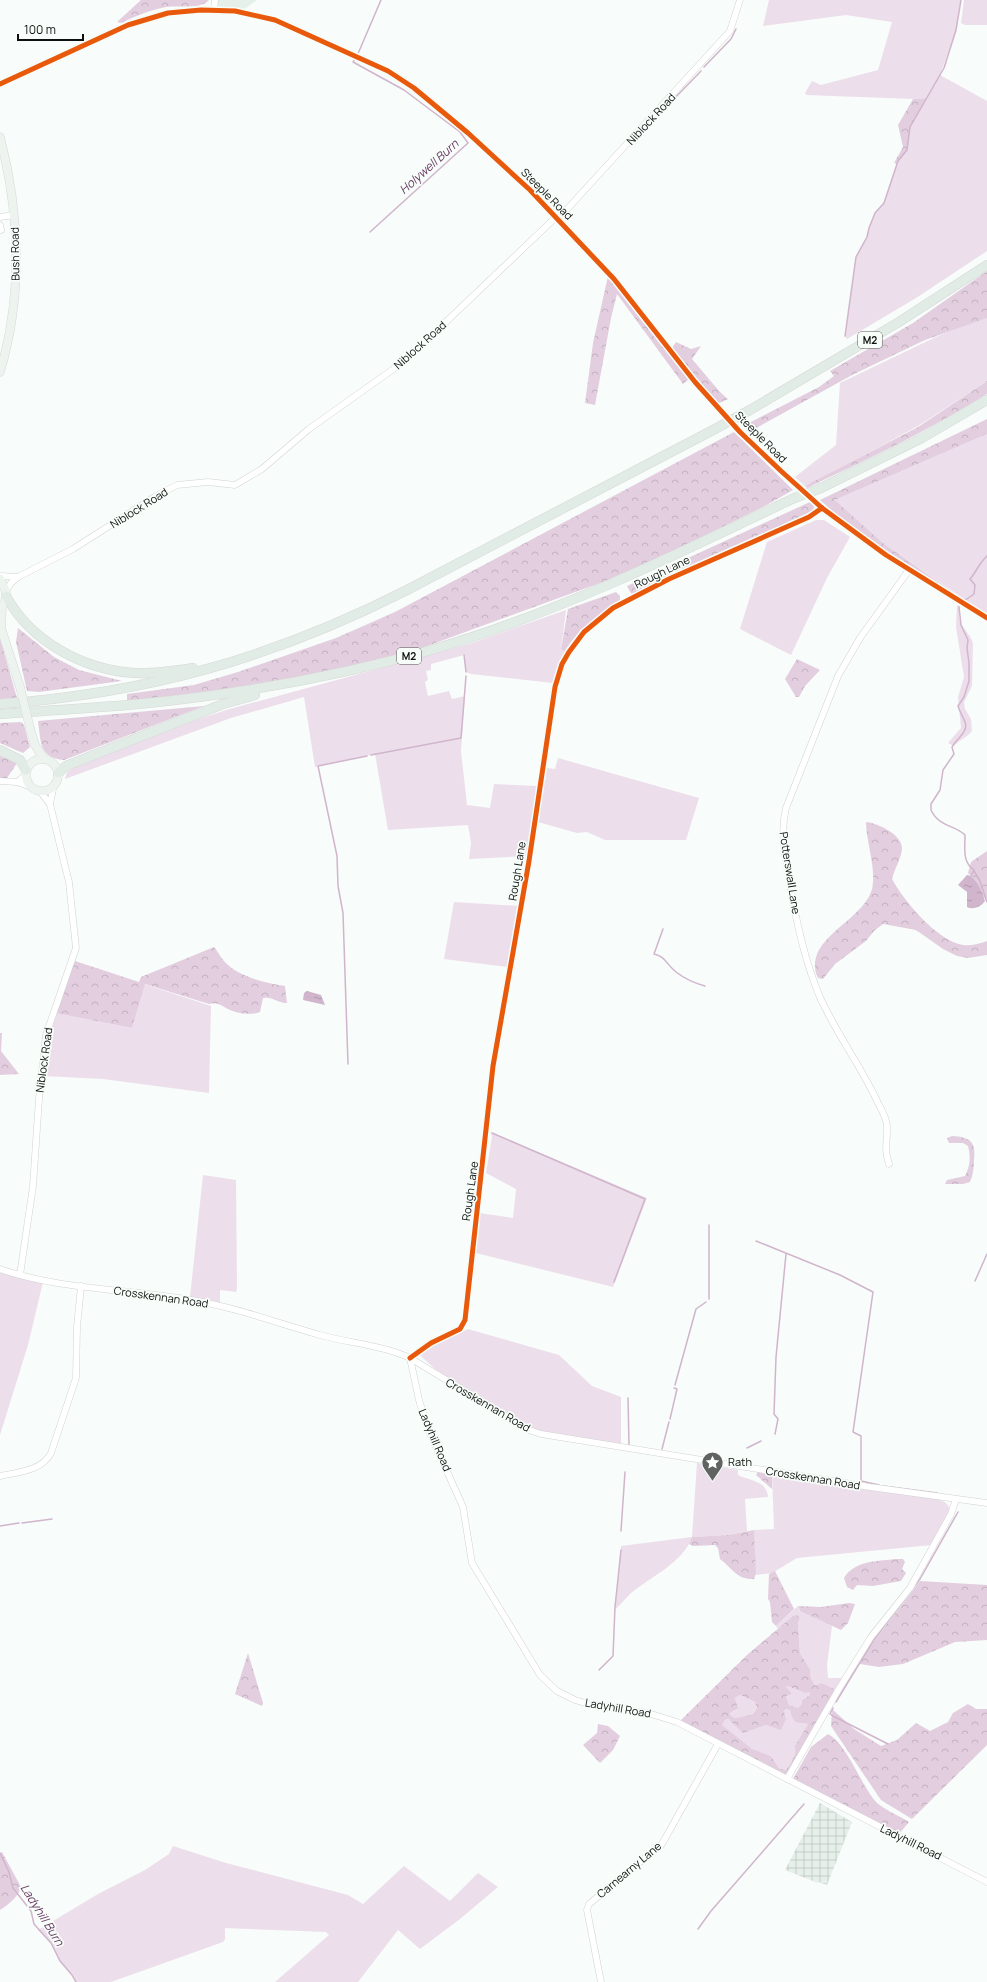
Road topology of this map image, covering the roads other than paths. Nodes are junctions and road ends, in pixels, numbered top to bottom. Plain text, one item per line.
1 (215, 0) edge
2 (740, 0) edge
3 (214, 9) junction
4 (0, 84) edge
5 (0, 137) edge
6 (14, 215) junction
7 (0, 217) edge
8 (557, 218) junction
9 (987, 265) edge
10 (0, 372) edge
11 (987, 400) edge
12 (822, 508) junction
13 (909, 570) junction
14 (0, 576) edge
15 (18, 577) junction
16 (0, 579) edge
17 (6, 594) junction
18 (1, 608) edge
19 (987, 618) edge
20 (1, 628) edge
21 (265, 652) junction
22 (309, 680) junction
23 (0, 704) edge
24 (0, 714) edge
25 (35, 746) junction
26 (0, 750) edge
27 (44, 759) junction
28 (32, 762) junction
29 (26, 773) junction
30 (58, 773) junction
31 (0, 781) edge
32 (17, 782) junction
33 (54, 784) junction
34 (36, 789) junction
35 (50, 804) junction
36 (889, 1164) dead end
37 (0, 1269) edge
38 (20, 1275) junction
39 (81, 1286) junction
40 (410, 1358) junction
41 (0, 1476) edge
42 (956, 1499) junction
43 (987, 1503) edge
44 (718, 1744) junction
45 (787, 1779) junction
46 (987, 1882) edge
47 (601, 1982) edge

1 - 3 street
2 - 8 street, Niblock Road
3 - 4 street, Steeple Road
3 - 8 street, Steeple Road
5 - 6 main road, Bush Road
6 - 7 street
6 - 10 main road, Bush Road
8 - 12 street, Steeple Road
8 - 15 street, Niblock Road
9 - 21 highway, M2, bridge
11 - 22 highway, M2, bridge
12 - 13 street, Steeple Road
12 - 40 street, Rough Lane
13 - 19 street, Steeple Road
13 - 36 street, Potterswall Lane
14 - 15 street
15 - 17 street, Niblock Road
16 - 17 main road
17 - 18 main road
17 - 21 highway
18 - 20 main road
20 - 25 main road, bridge
21 - 23 highway, M2
22 - 24 highway, M2
22 - 30 highway
25 - 27 main road
25 - 28 main road
26 - 29 highway
27 - 28 main road
27 - 30 main road
28 - 29 main road
29 - 32 street
29 - 34 main road
30 - 33 main road
31 - 32 street
32 - 34 street
33 - 34 main road
33 - 35 street, Niblock Road
34 - 35 street, Niblock Road
35 - 38 street, Niblock Road
37 - 38 street, Crosskennan Road
38 - 39 street, Crosskennan Road
39 - 40 street, Crosskennan Road
39 - 41 street
40 - 42 street, Crosskennan Road
40 - 44 street, Ladyhill Road
42 - 43 street, Crosskennan Road
42 - 45 street
44 - 45 street, Ladyhill Road
44 - 47 street, Carnearny Lane
45 - 46 street, Ladyhill Road

